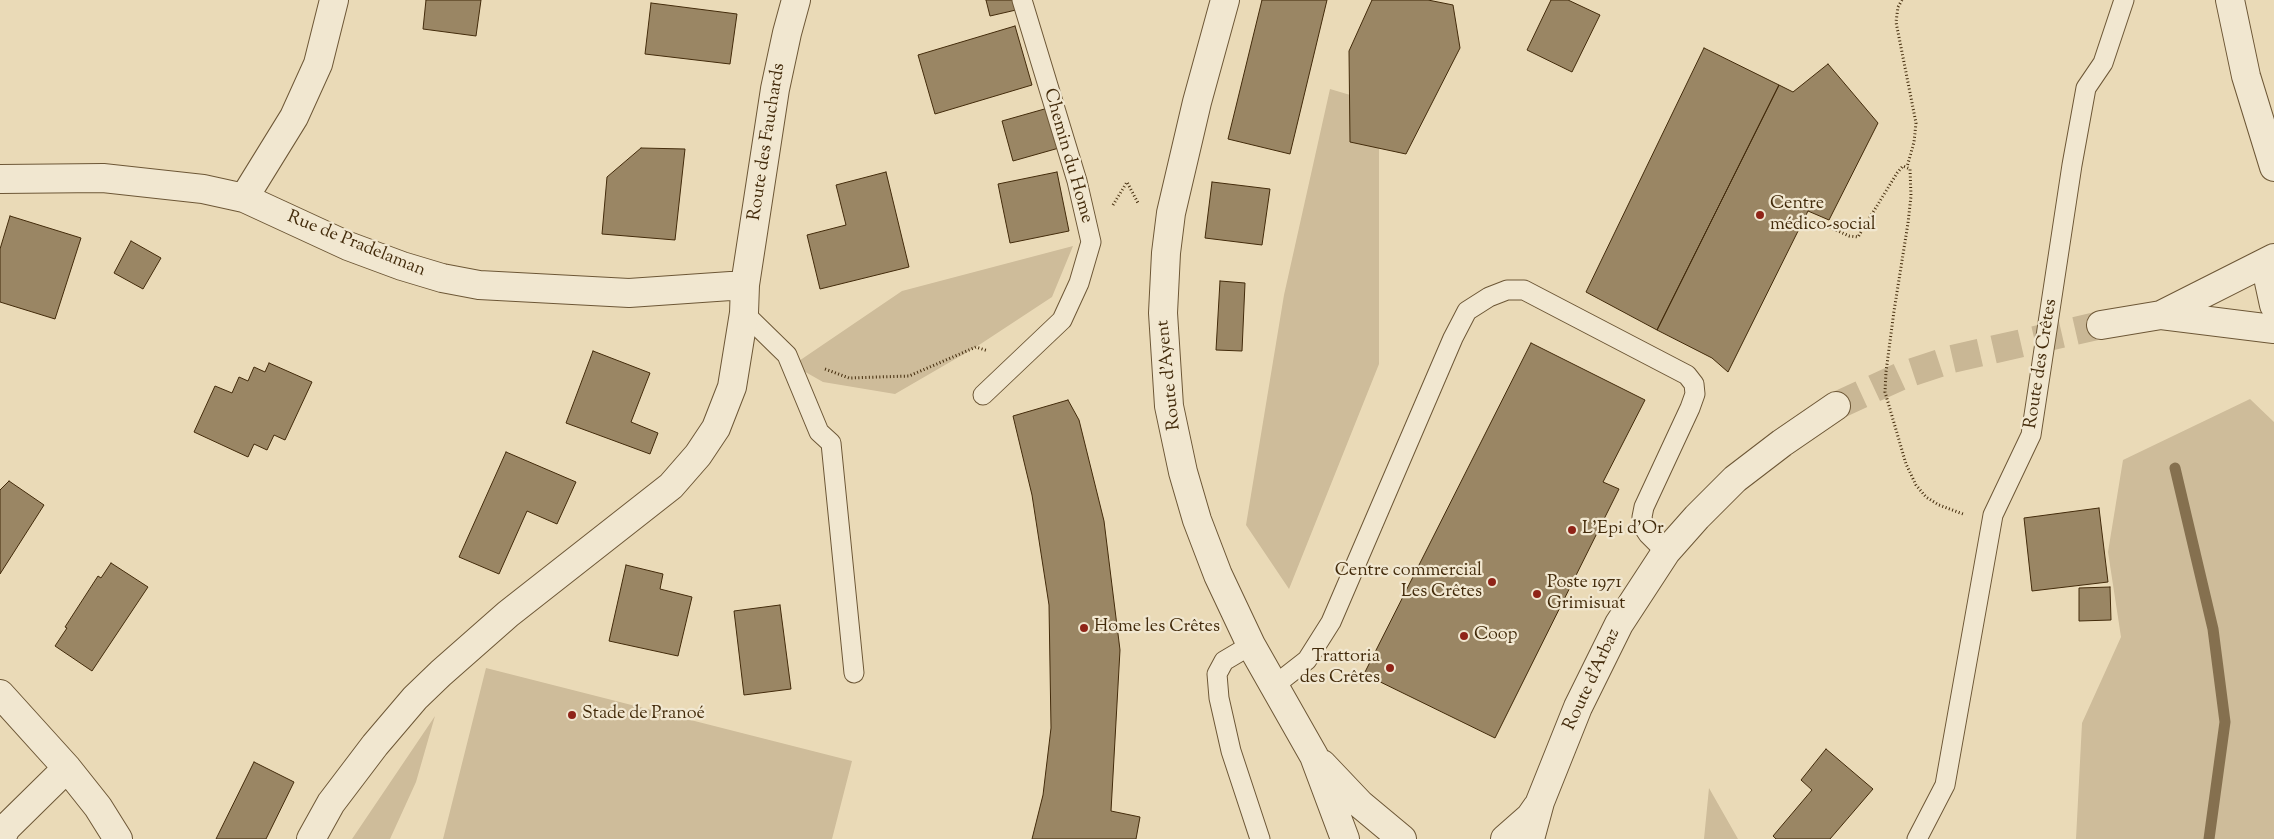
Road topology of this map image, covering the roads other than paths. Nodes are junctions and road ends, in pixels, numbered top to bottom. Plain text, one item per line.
1 (334, 0) edge
2 (796, 0) edge
3 (1022, 0) edge
4 (1225, 0) edge
5 (2124, 0) edge
6 (2230, 0) edge
7 (2274, 162) edge
8 (0, 179) edge
9 (244, 198) junction
10 (2274, 258) edge
11 (745, 286) junction
12 (2274, 305) edge
13 (744, 313) junction
14 (2161, 315) junction
15 (2102, 325) tunnel mouth
16 (2274, 329) edge
17 (983, 395) dead end
18 (1836, 406) tunnel mouth
19 (1666, 552) junction
20 (1251, 645) junction
21 (854, 673) dead end
22 (1275, 685) junction
23 (0, 694) edge
24 (1314, 756) junction
25 (67, 768) junction
26 (1540, 802) junction
27 (1, 839) edge
28 (118, 839) edge
29 (311, 839) edge
30 (1260, 839) edge
31 (1345, 839) edge
32 (1402, 839) edge
33 (1505, 839) edge
34 (1530, 839) edge
35 (1917, 839) edge

1 - 9 street
2 - 11 street, Route des Fauchards
3 - 17 lane, Chemin du Home
4 - 20 street, Route d'Ayent
5 - 35 lane, Route des Crêtes
6 - 7 street
8 - 9 street, Rue de Pradelaman
9 - 11 street, Rue de Pradelaman
10 - 12 street
10 - 14 street
11 - 13 street, Route des Fauchards
13 - 21 lane
13 - 29 street, Route des Fauchards
14 - 15 street
14 - 16 street
18 - 19 street, Route d'Arbaz
19 - 22 lane
19 - 26 street, Route d'Arbaz
20 - 22 street, Route d'Ayent
20 - 30 lane
22 - 24 street, Route d'Ayent
23 - 25 street
24 - 31 street, Route d'Ayent
24 - 32 street, Route d'Ayent
25 - 27 street
25 - 28 street
26 - 33 street, Route d'Arbaz
26 - 34 street, Route d'Arbaz

